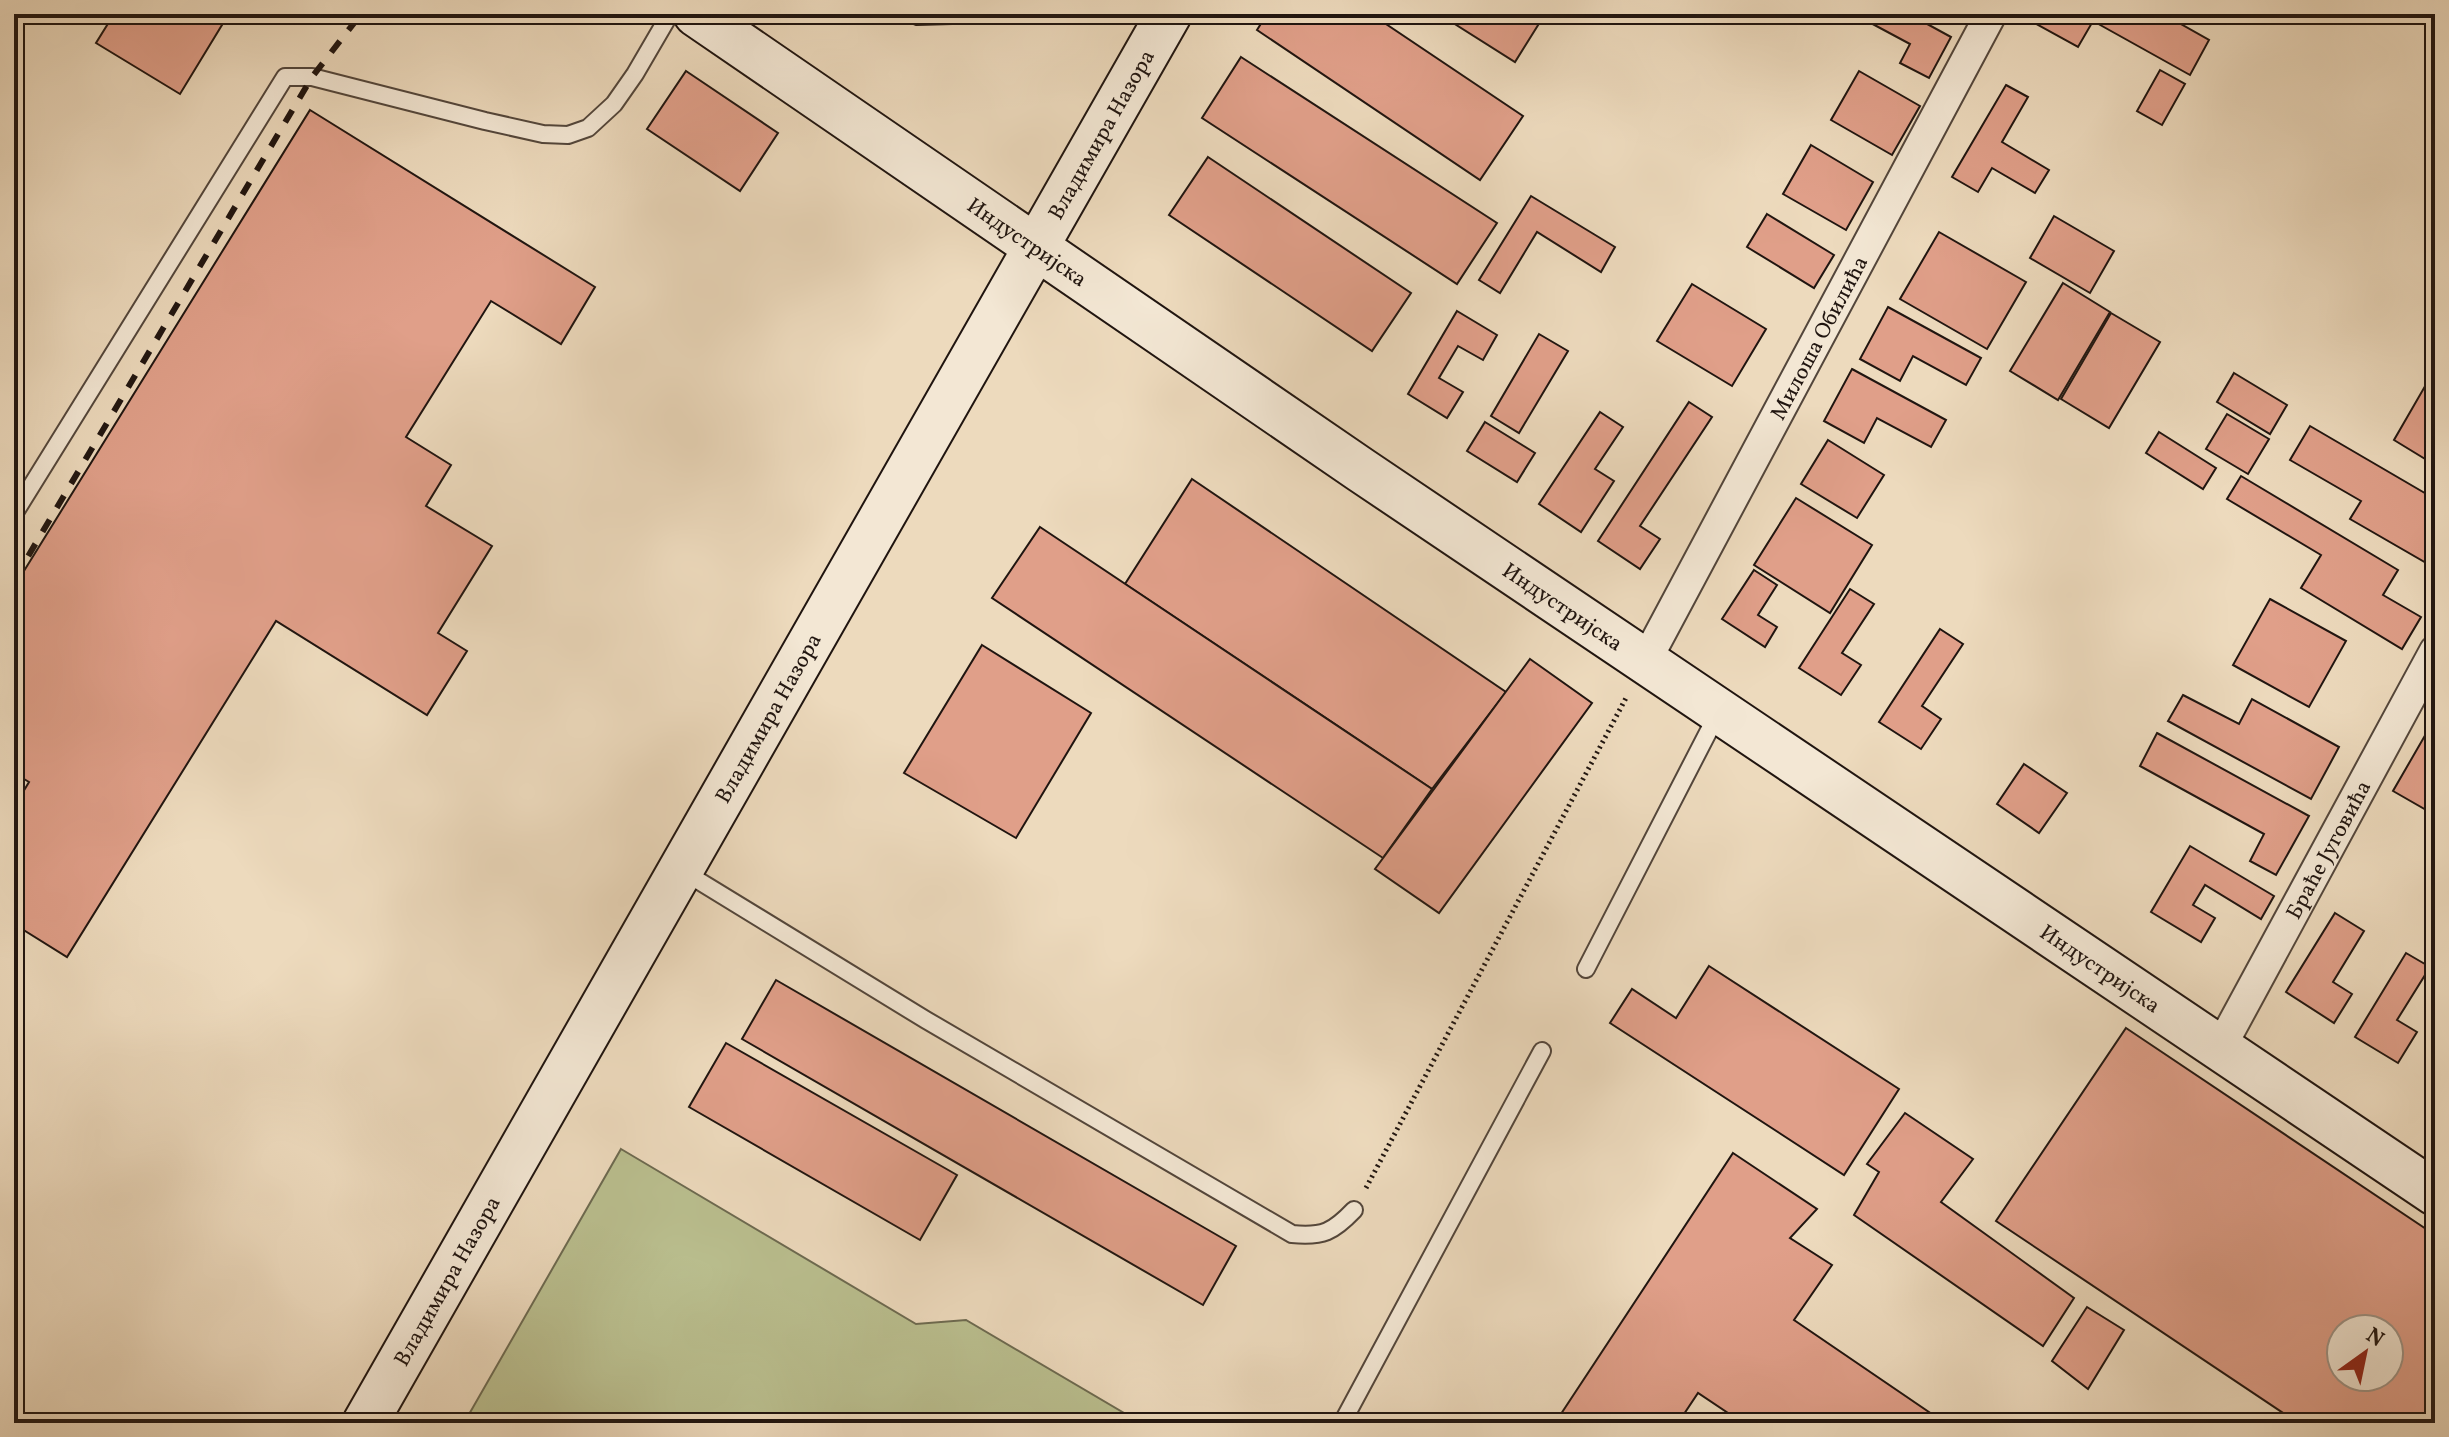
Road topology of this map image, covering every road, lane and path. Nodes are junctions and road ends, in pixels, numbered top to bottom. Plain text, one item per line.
1 (670, 14) edge
2 (696, 14) edge
3 (1169, 14) edge
4 (1991, 14) edge
5 (1035, 247) junction
6 (14, 514) edge
7 (2435, 651) edge
8 (1645, 662) junction
9 (1719, 711) junction
10 (680, 869) junction
11 (1586, 969) dead end
12 (2220, 1048) junction
13 (1542, 1051) dead end
14 (2435, 1193) edge
15 (1354, 1210) joint
16 (365, 1423) edge
17 (1342, 1423) edge

1 - 6 lane
2 - 5 main road, Индустријска
3 - 5 main road, Владимира Назора
4 - 8 street, Милоша Обилића
5 - 8 main road, Индустријска
5 - 10 main road, Владимира Назора
7 - 12 street, Браће Југовића
8 - 9 main road, Индустријска
8 - 15 path
9 - 11 lane
9 - 12 main road, Индустријска
10 - 15 lane
10 - 16 main road, Владимира Назора
12 - 14 main road, Индустријска
13 - 17 lane

